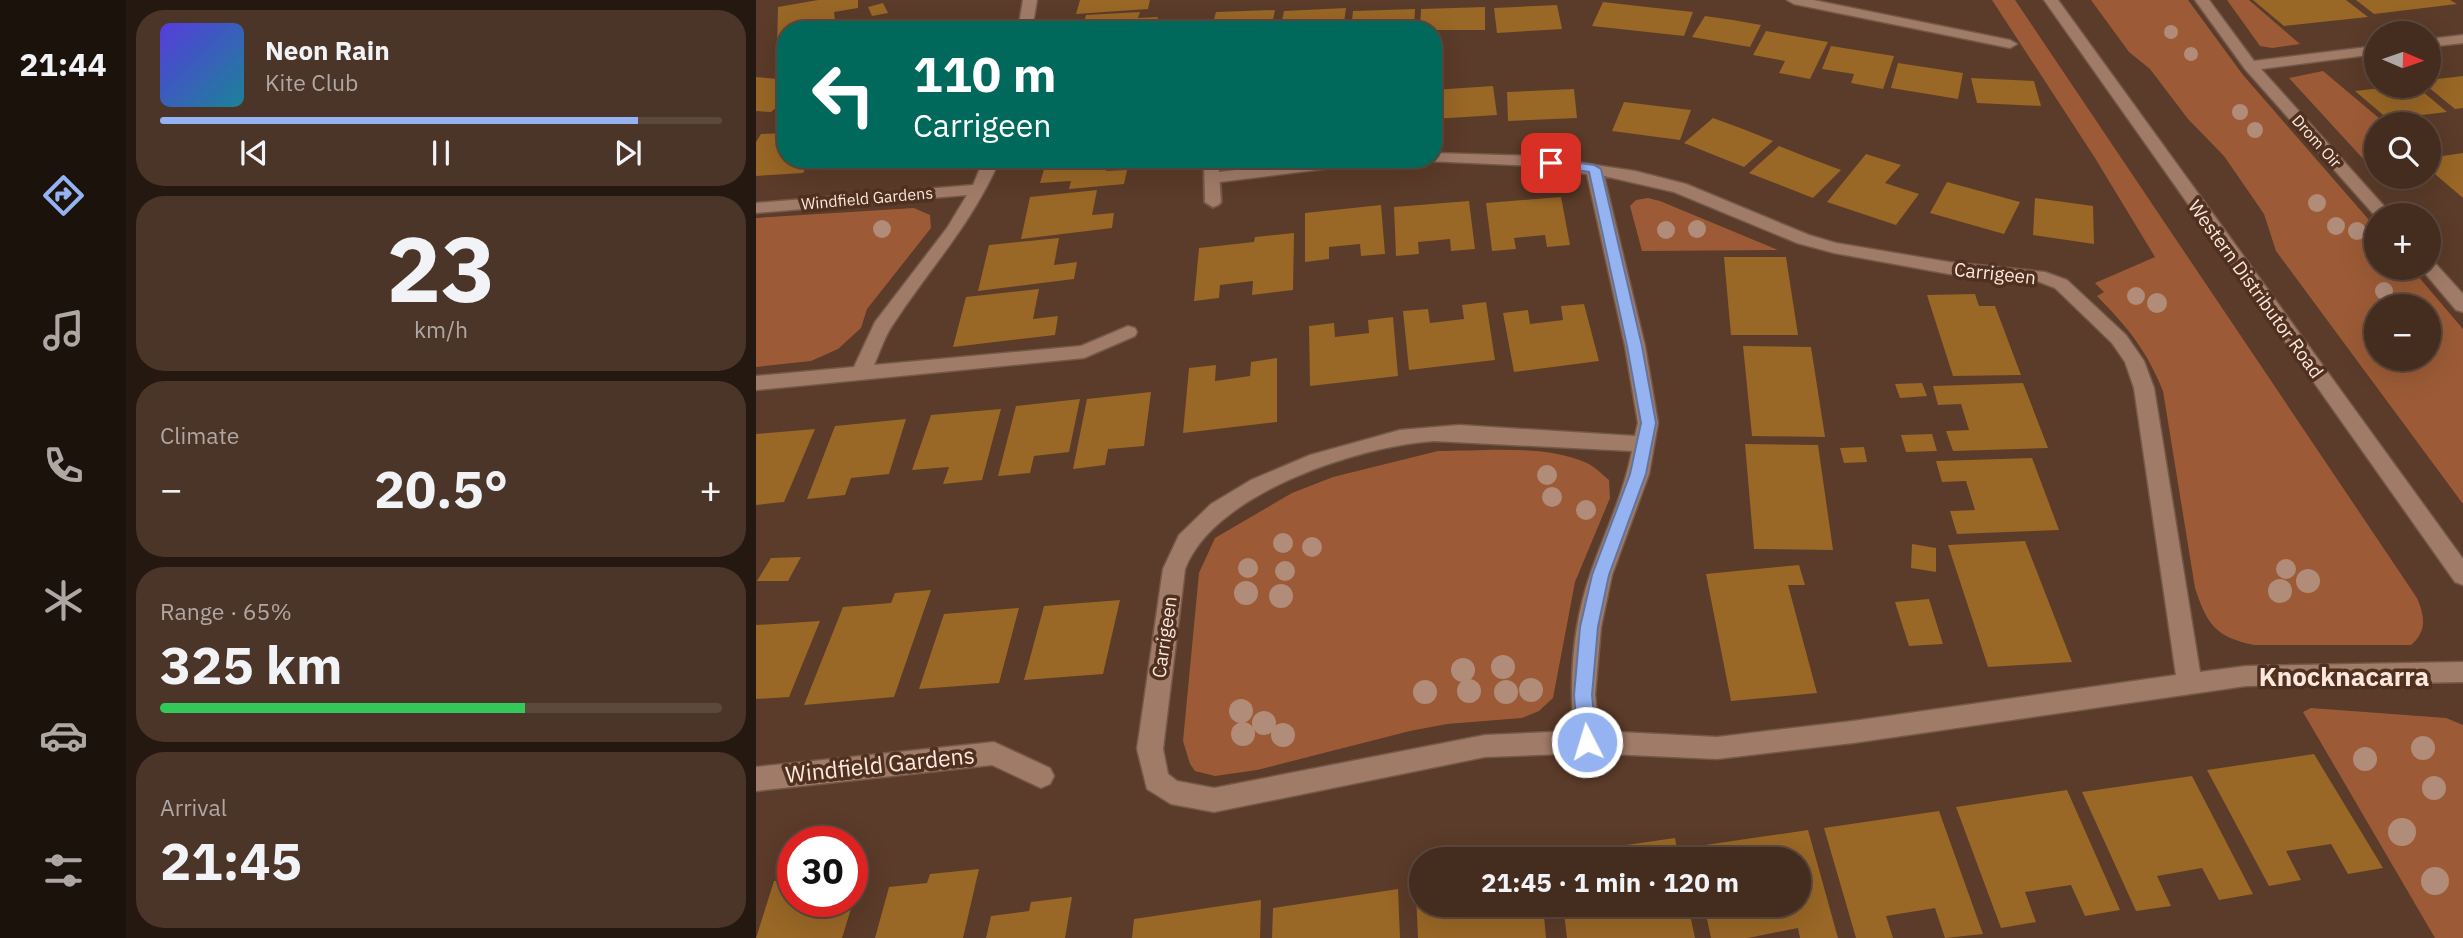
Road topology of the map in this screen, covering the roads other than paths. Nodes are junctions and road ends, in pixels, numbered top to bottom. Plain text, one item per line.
1 (1030, 0) edge
2 (1794, 0) edge
3 (1837, 0) edge
4 (2051, 0) edge
5 (2202, 0) edge
6 (1849, 13) junction
7 (1026, 21) edge
8 (2463, 39) edge
9 (2441, 42) edge
10 (2010, 44) dead end
11 (2364, 52) edge
12 (2250, 66) junction
13 (1442, 158) edge
14 (988, 168) edge
15 (1211, 168) edge
16 (1291, 168) edge
17 (1594, 169) junction
18 (1212, 178) junction
19 (979, 189) junction
20 (1213, 202) dead end
21 (2373, 203) edge
22 (756, 208) edge
23 (2440, 280) edge
24 (2463, 306) edge
25 (1128, 332) dead end
26 (861, 372) junction
27 (756, 383) edge
28 (1646, 444) junction
29 (2463, 576) edge
30 (2463, 672) edge
31 (2189, 682) junction
32 (1587, 742) junction
33 (1041, 776) dead end
34 (756, 779) edge

1 - 7 street
2 - 6 street
3 - 6 street
4 - 29 street, Western Distributor Road
5 - 12 street, Drom Oir
6 - 10 street
8 - 9 street
11 - 12 street
12 - 21 street, Drom Oir
13 - 17 street, Carrigeen
14 - 19 street
15 - 18 lane
16 - 18 street
17 - 28 street
17 - 31 street, Carrigeen
18 - 20 lane
19 - 22 street, Windfield Gardens
19 - 26 street
23 - 24 street
25 - 26 street
26 - 27 street
28 - 32 street
28 - 32 street, Carrigeen
30 - 31 street, Carrigeen
31 - 32 street, Carrigeen
33 - 34 street, Windfield Gardens

